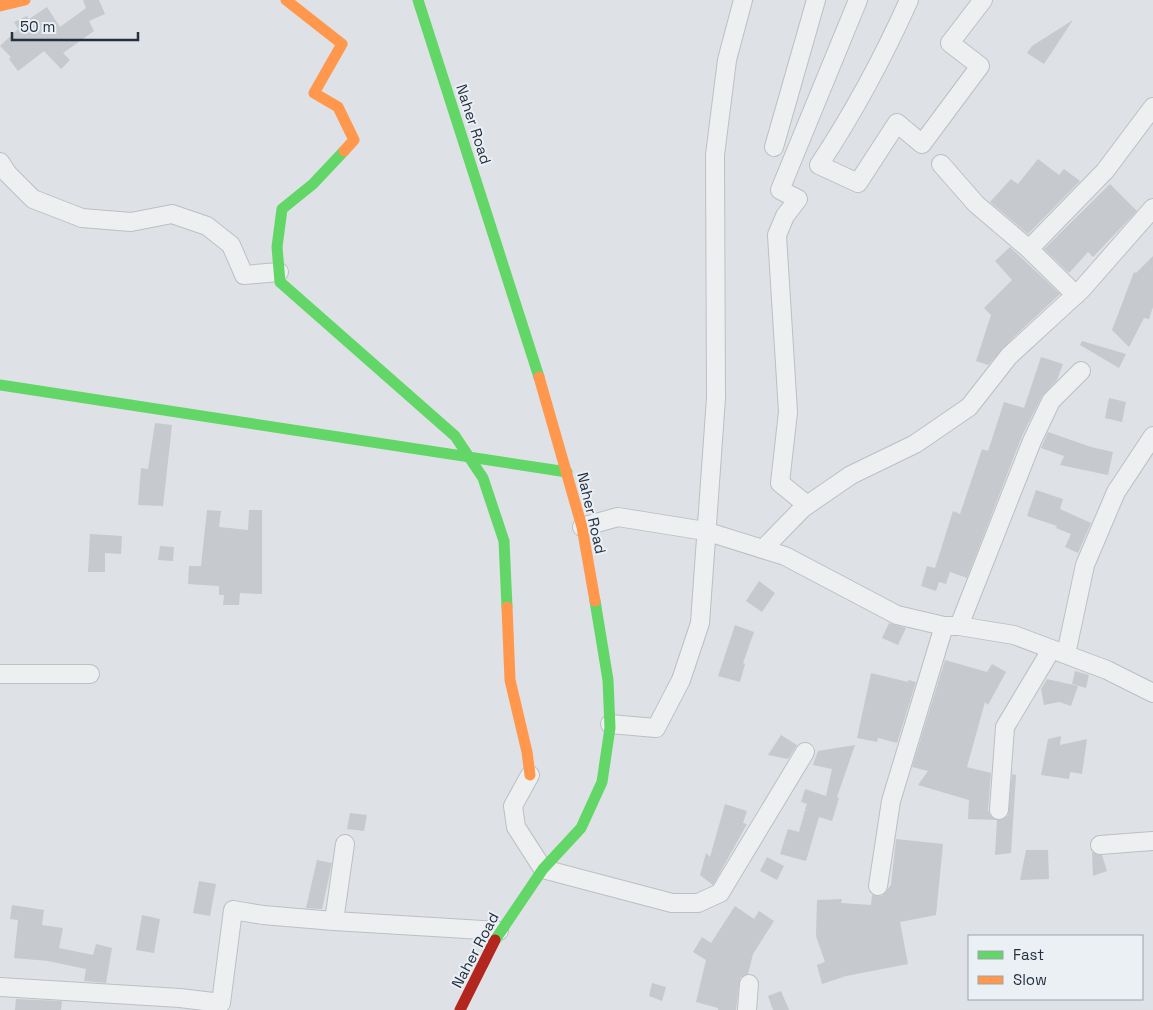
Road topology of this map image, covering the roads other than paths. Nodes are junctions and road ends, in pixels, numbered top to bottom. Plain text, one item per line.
1 (25, 0) edge
2 (286, 0) edge
3 (418, 0) edge
4 (743, 0) edge
5 (816, 0) edge
6 (858, 0) edge
7 (909, 0) edge
8 (983, 0) edge
9 (0, 6) edge
10 (1153, 107) edge
11 (774, 147) dead end
12 (0, 162) edge
13 (941, 164) dead end
14 (1153, 208) edge
15 (1029, 249) junction
16 (279, 272) junction
17 (1076, 295) junction
18 (1082, 371) dead end
19 (0, 385) edge
20 (1153, 436) edge
21 (469, 457) junction
22 (567, 472) junction
23 (807, 505) junction
24 (582, 526) junction
25 (705, 531) junction
26 (763, 550) junction
27 (952, 626) junction
28 (1058, 652) junction
29 (0, 674) edge
30 (90, 674) dead end
31 (1153, 693) edge
32 (610, 724) junction
33 (805, 752) dead end
34 (530, 775) joint
35 (999, 810) dead end
36 (1153, 841) edge
37 (345, 844) dead end
38 (1100, 845) dead end
39 (543, 869) junction
40 (878, 886) dead end
41 (334, 921) junction
42 (499, 931) junction
43 (749, 984) dead end
44 (0, 987) edge
45 (460, 1010) edge
46 (747, 1010) edge

1 - 9 main road
2 - 16 main road
3 - 22 main road, Naher Road
4 - 25 street
5 - 11 street
6 - 23 street
7 - 8 street
10 - 15 street
12 - 16 street
13 - 15 street
14 - 17 street
15 - 17 street
16 - 21 main road
17 - 23 street
18 - 27 street
19 - 21 main road
20 - 28 street
21 - 22 main road
21 - 34 main road
22 - 24 main road, Naher Road
23 - 26 street
24 - 25 street
24 - 32 main road, Naher Road
25 - 26 street
25 - 32 street
26 - 27 street
27 - 28 street
27 - 40 street
28 - 31 street
28 - 35 street
29 - 30 street
32 - 39 main road, Naher Road
33 - 39 street
34 - 39 street
36 - 38 street
37 - 41 street
39 - 42 main road, Naher Road
41 - 42 street
41 - 44 street
42 - 45 main road, Naher Road
43 - 46 street

